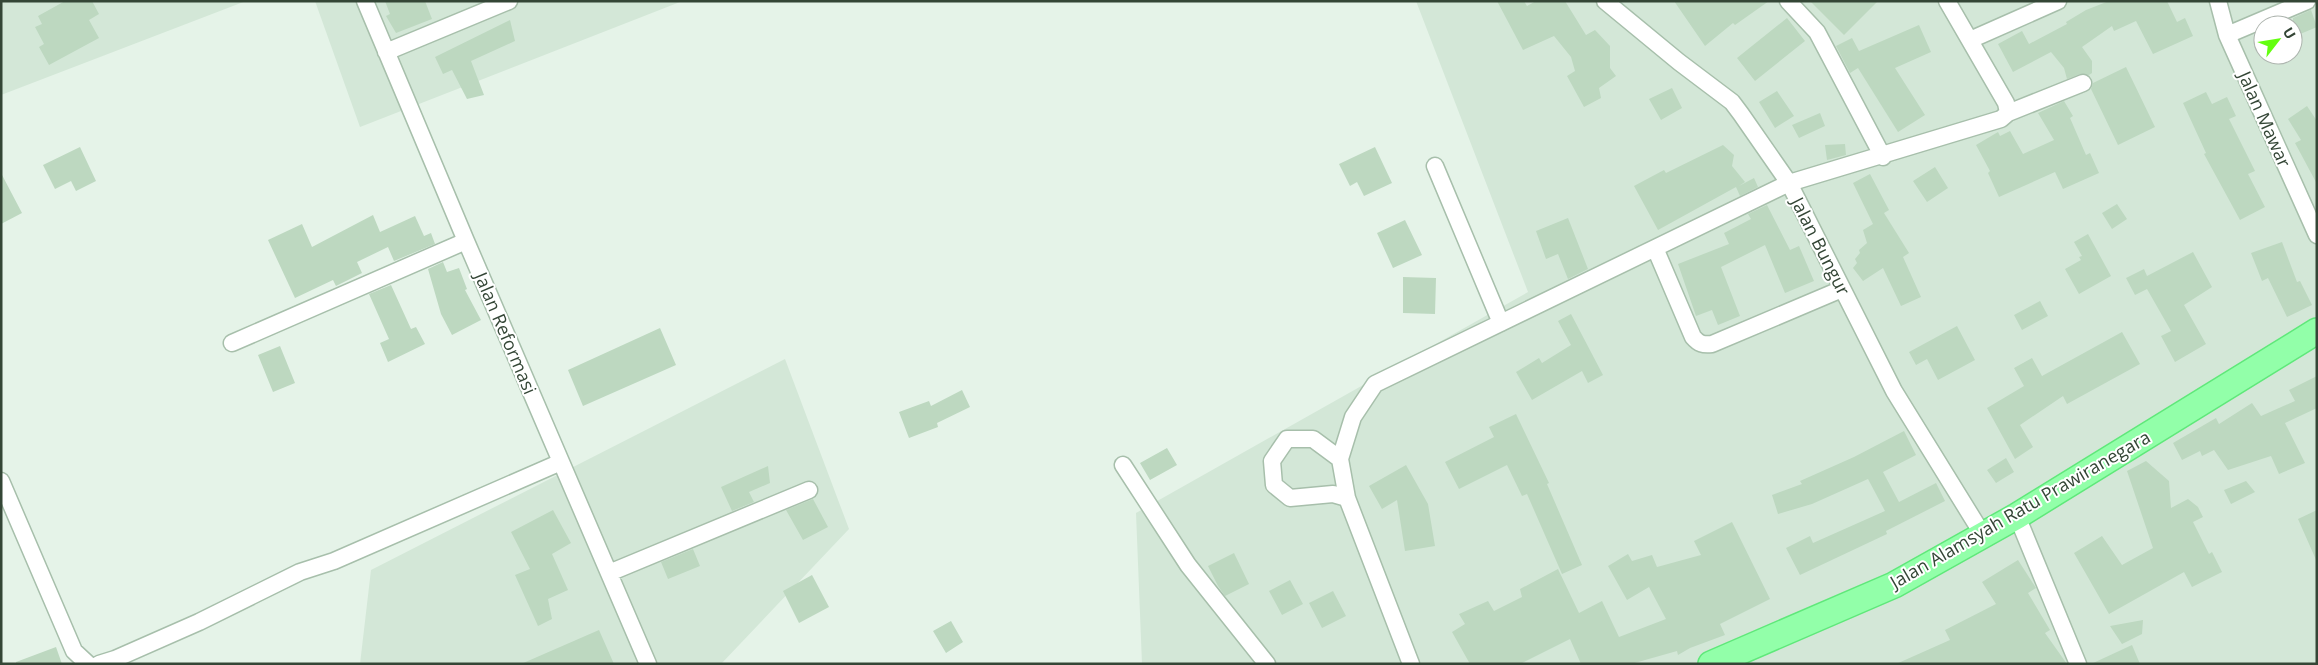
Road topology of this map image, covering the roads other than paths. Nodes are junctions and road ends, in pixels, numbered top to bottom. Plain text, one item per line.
1 (365, 1) edge
2 (509, 1) edge
3 (1605, 1) edge
4 (1788, 1) edge
5 (1947, 1) edge
6 (2058, 1) edge
7 (2218, 1) edge
8 (2307, 1) edge
9 (2227, 35) junction
10 (1970, 40) junction
11 (386, 52) junction
12 (2083, 83) dead end
13 (2008, 113) junction
14 (1883, 157) junction
15 (1435, 166) dead end
16 (1789, 183) junction
17 (2317, 235) edge
18 (466, 241) junction
19 (1655, 248) junction
20 (1842, 289) junction
21 (1501, 323) junction
22 (2317, 331) edge
23 (232, 342) dead end
24 (1340, 458) junction
25 (561, 462) junction
26 (1123, 465) dead end
27 (1, 481) edge
28 (809, 490) dead end
29 (1347, 498) junction
30 (2017, 516) junction
31 (1983, 535) junction
32 (609, 574) junction
33 (1727, 660) edge
34 (88, 664) edge
35 (99, 664) edge
36 (648, 664) edge
37 (1267, 664) edge
38 (1410, 664) edge
39 (2078, 664) edge

1 - 11 street, Jalan Reformasi
2 - 11 street
3 - 16 street, Jalan Bungur
4 - 14 street
5 - 10 street
6 - 10 street
7 - 9 street, Jalan Mawar
8 - 9 street
9 - 17 street, Jalan Mawar
10 - 13 street
11 - 18 street, Jalan Reformasi
12 - 13 street
13 - 14 street
14 - 16 street
15 - 21 street
16 - 19 street
16 - 20 street, Jalan Bungur
18 - 23 street
18 - 25 street, Jalan Reformasi
19 - 20 street
19 - 21 street
20 - 31 street, Jalan Bungur
21 - 24 street
22 - 30 main road, Jalan Alamsyah Ratu Prawiranegara
24 - 29 street
24 - 29 street
25 - 32 street, Jalan Reformasi
25 - 35 street
26 - 37 street
27 - 34 street
28 - 32 street
29 - 38 street
30 - 31 main road, Jalan Alamsyah Ratu Prawiranegara
30 - 39 street
31 - 33 main road, Jalan Alamsyah Ratu Prawiranegara
32 - 36 street, Jalan Reformasi

